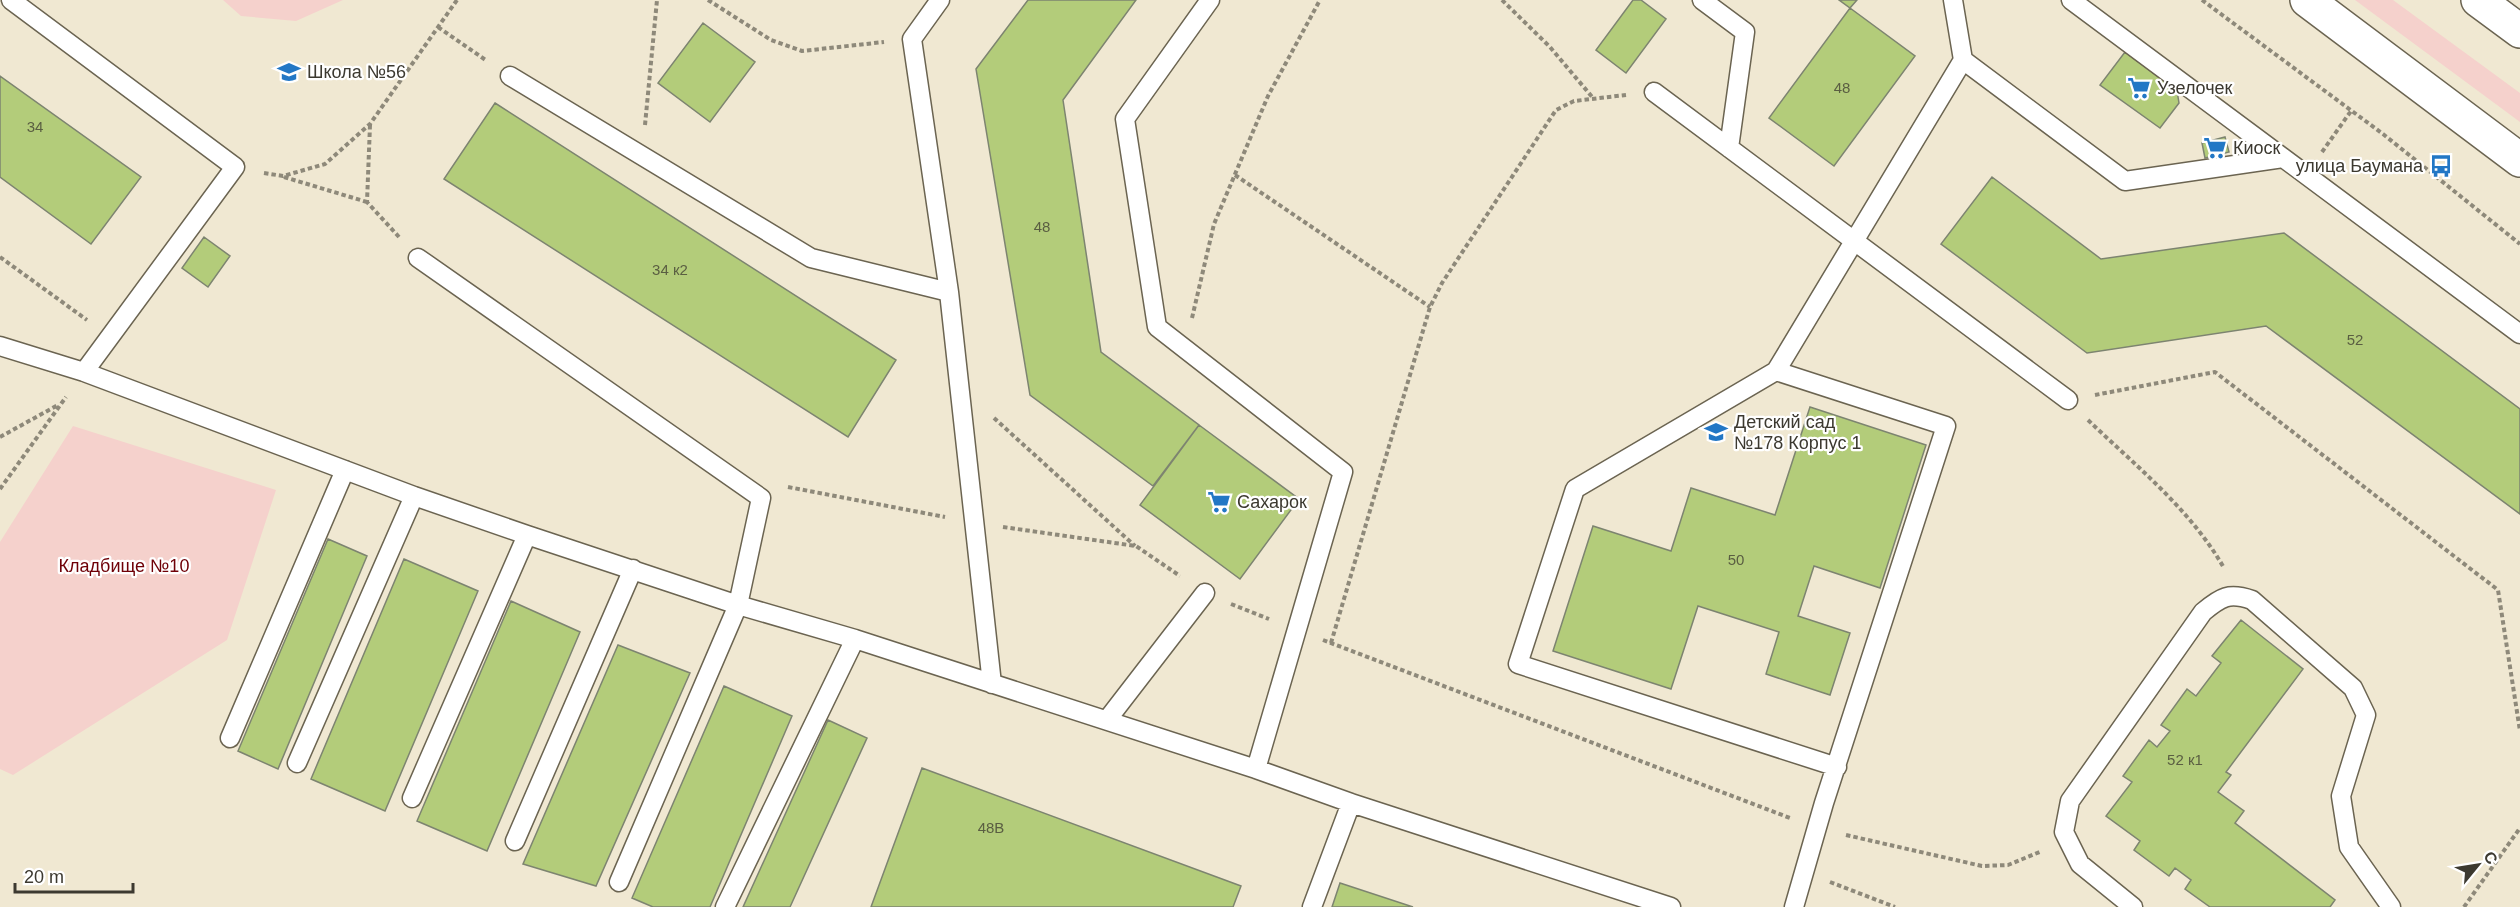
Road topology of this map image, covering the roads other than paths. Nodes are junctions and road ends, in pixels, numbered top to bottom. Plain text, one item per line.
1 (11, 0) edge
2 (940, 0) edge
3 (1210, 0) edge
4 (1702, 0) edge
5 (1953, 0) edge
6 (2071, 0) edge
7 (2307, 0) edge
8 (2478, 0) edge
9 (2520, 31) edge
10 (1962, 60) junction
11 (510, 76) road end
12 (1654, 92) road end
13 (1729, 148) junction
14 (2283, 158) junction
15 (2520, 160) edge
16 (1854, 241) junction
17 (418, 258) road end
18 (949, 292) junction
19 (2520, 334) edge
20 (0, 346) edge
21 (1776, 371) junction
22 (84, 372) junction
23 (2068, 400) road end
24 (345, 470) junction
25 (414, 496) junction
26 (527, 535) junction
27 (633, 569) junction
28 (1205, 593) road end
29 (738, 605) junction
30 (855, 639) junction
31 (992, 684) junction
32 (1107, 720) junction
33 (230, 738) dead end
34 (297, 763) dead end
35 (1837, 767) junction
36 (1256, 769) junction
37 (412, 798) dead end
38 (1351, 803) junction
39 (515, 840) dead end
40 (619, 882) dead end
41 (725, 907) edge
42 (1312, 907) edge
43 (1671, 907) edge
44 (1794, 907) edge
45 (2133, 907) edge
46 (2391, 907) edge

1 - 22 lane
2 - 18 lane
3 - 36 lane
4 - 13 lane
5 - 10 lane
6 - 14 lane
7 - 15 main road
8 - 9 main road
10 - 14 lane
10 - 16 lane
11 - 18 lane
12 - 13 lane
13 - 16 lane
14 - 19 lane
16 - 21 lane
16 - 23 lane
17 - 29 lane
18 - 31 lane
20 - 22 lane
21 - 35 lane
21 - 35 lane
22 - 24 lane
24 - 25 lane
24 - 33 lane
25 - 26 lane
25 - 34 lane
26 - 27 lane
26 - 37 lane
27 - 29 lane
27 - 39 lane
28 - 32 lane
29 - 30 lane
29 - 40 lane
30 - 31 lane
30 - 41 lane
31 - 32 lane
32 - 36 lane
35 - 44 lane
36 - 38 lane
38 - 42 lane
38 - 43 lane
45 - 46 lane

